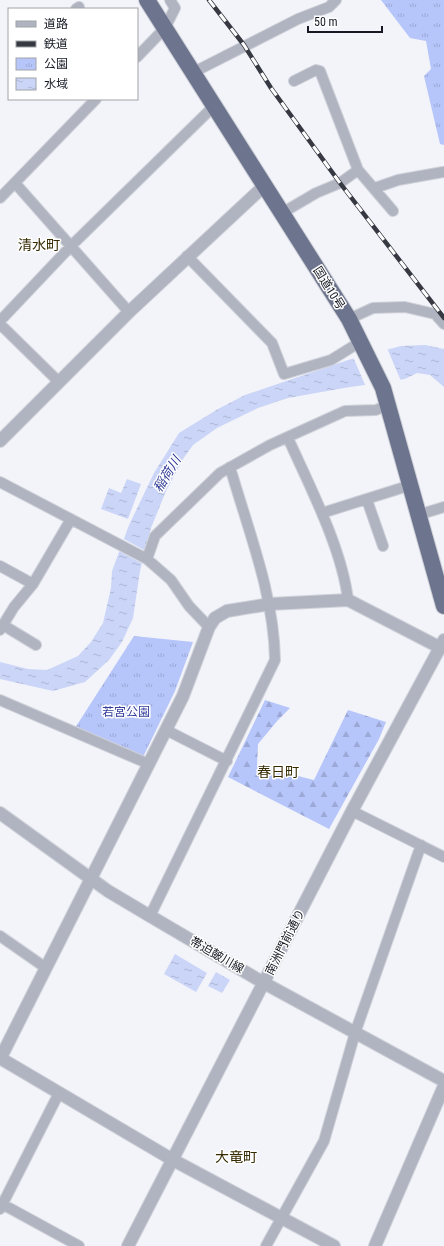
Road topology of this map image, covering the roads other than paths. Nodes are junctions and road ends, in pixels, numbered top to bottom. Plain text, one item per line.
1 (147, 0) edge
2 (170, 0) edge
3 (336, 0) edge
4 (165, 28) junction
5 (138, 56) edge
6 (194, 72) junction
7 (294, 81) dead end
8 (94, 100) edge
9 (214, 106) junction
10 (358, 170) junction
11 (443, 172) dead end
12 (15, 183) junction
13 (264, 186) junction
14 (375, 188) junction
15 (1, 194) edge
16 (393, 211) dead end
17 (282, 212) junction
18 (71, 246) junction
19 (188, 256) junction
20 (129, 312) junction
21 (349, 319) junction
22 (0, 321) edge
23 (444, 324) edge
24 (0, 326) edge
25 (361, 344) junction
26 (59, 382) junction
27 (388, 406) junction
28 (288, 438) junction
29 (0, 441) edge
30 (230, 467) junction
31 (0, 482) edge
32 (411, 485) junction
33 (367, 500) junction
34 (444, 507) edge
35 (322, 513) junction
36 (418, 515) junction
37 (71, 519) junction
38 (383, 546) dead end
39 (147, 559) junction
40 (0, 566) edge
41 (33, 584) junction
42 (348, 600) junction
43 (270, 604) junction
44 (444, 606) edge
45 (2, 627) edge
46 (209, 627) junction
47 (441, 644) edge
48 (36, 645) dead end
49 (0, 700) edge
50 (166, 730) junction
51 (227, 761) junction
52 (149, 764) junction
53 (352, 811) junction
54 (0, 813) edge
55 (421, 845) junction
56 (444, 857) edge
57 (91, 878) junction
58 (150, 916) junction
59 (0, 936) edge
60 (46, 968) junction
61 (264, 983) junction
62 (355, 1033) junction
63 (0, 1059) edge
64 (444, 1081) edge
65 (444, 1086) edge
66 (60, 1093) junction
67 (173, 1160) junction
68 (1, 1206) edge
69 (281, 1218) junction
70 (79, 1246) edge
71 (128, 1246) edge
72 (266, 1246) edge
73 (334, 1246) edge
74 (375, 1246) edge

1 - 4 highway, 国道10号
2 - 4 street
3 - 6 street
4 - 5 street
4 - 6 highway, 国道10号
6 - 9 highway, 国道10号
7 - 10 street
8 - 12 street
9 - 13 highway, 国道10号
9 - 18 street
10 - 14 street
10 - 17 street
11 - 14 street
12 - 15 street
12 - 18 street
13 - 17 highway, 国道10号
13 - 19 street
14 - 16 street
17 - 21 highway, 国道10号
18 - 20 street
18 - 22 street
19 - 20 street
19 - 25 street
20 - 26 street
21 - 23 street
21 - 25 highway, 国道10号
24 - 26 street
25 - 27 highway, 国道10号
26 - 29 street
27 - 28 street
27 - 32 highway, 国道10号
28 - 30 street
28 - 35 street
30 - 39 street
30 - 43 street
31 - 37 street
32 - 33 street
32 - 36 highway, 国道10号
33 - 35 street
33 - 38 street
34 - 36 street
35 - 42 street
36 - 44 highway, 国道10号
37 - 39 street
37 - 41 street
39 - 46 street
40 - 41 street
41 - 45 street
42 - 43 street
42 - 47 street
43 - 46 street
43 - 51 street
45 - 48 street
46 - 50 street
47 - 53 street, 南洲門前通り
49 - 52 street
50 - 51 street
50 - 52 street
51 - 58 street
52 - 57 street
53 - 55 street
53 - 61 street, 南洲門前通り
54 - 57 street, 帯迫皷川線
55 - 56 street
55 - 62 street
57 - 58 street, 帯迫皷川線
57 - 60 street
58 - 61 street, 帯迫皷川線
59 - 60 street
60 - 63 street
61 - 62 street, 帯迫皷川線
61 - 67 street, 南洲門前通り
62 - 64 street, 帯迫皷川線
62 - 69 street
63 - 66 street
65 - 74 street
66 - 67 street
66 - 68 street
67 - 69 street
67 - 71 street, 南洲門前通り
68 - 70 street
69 - 72 street
69 - 73 street

